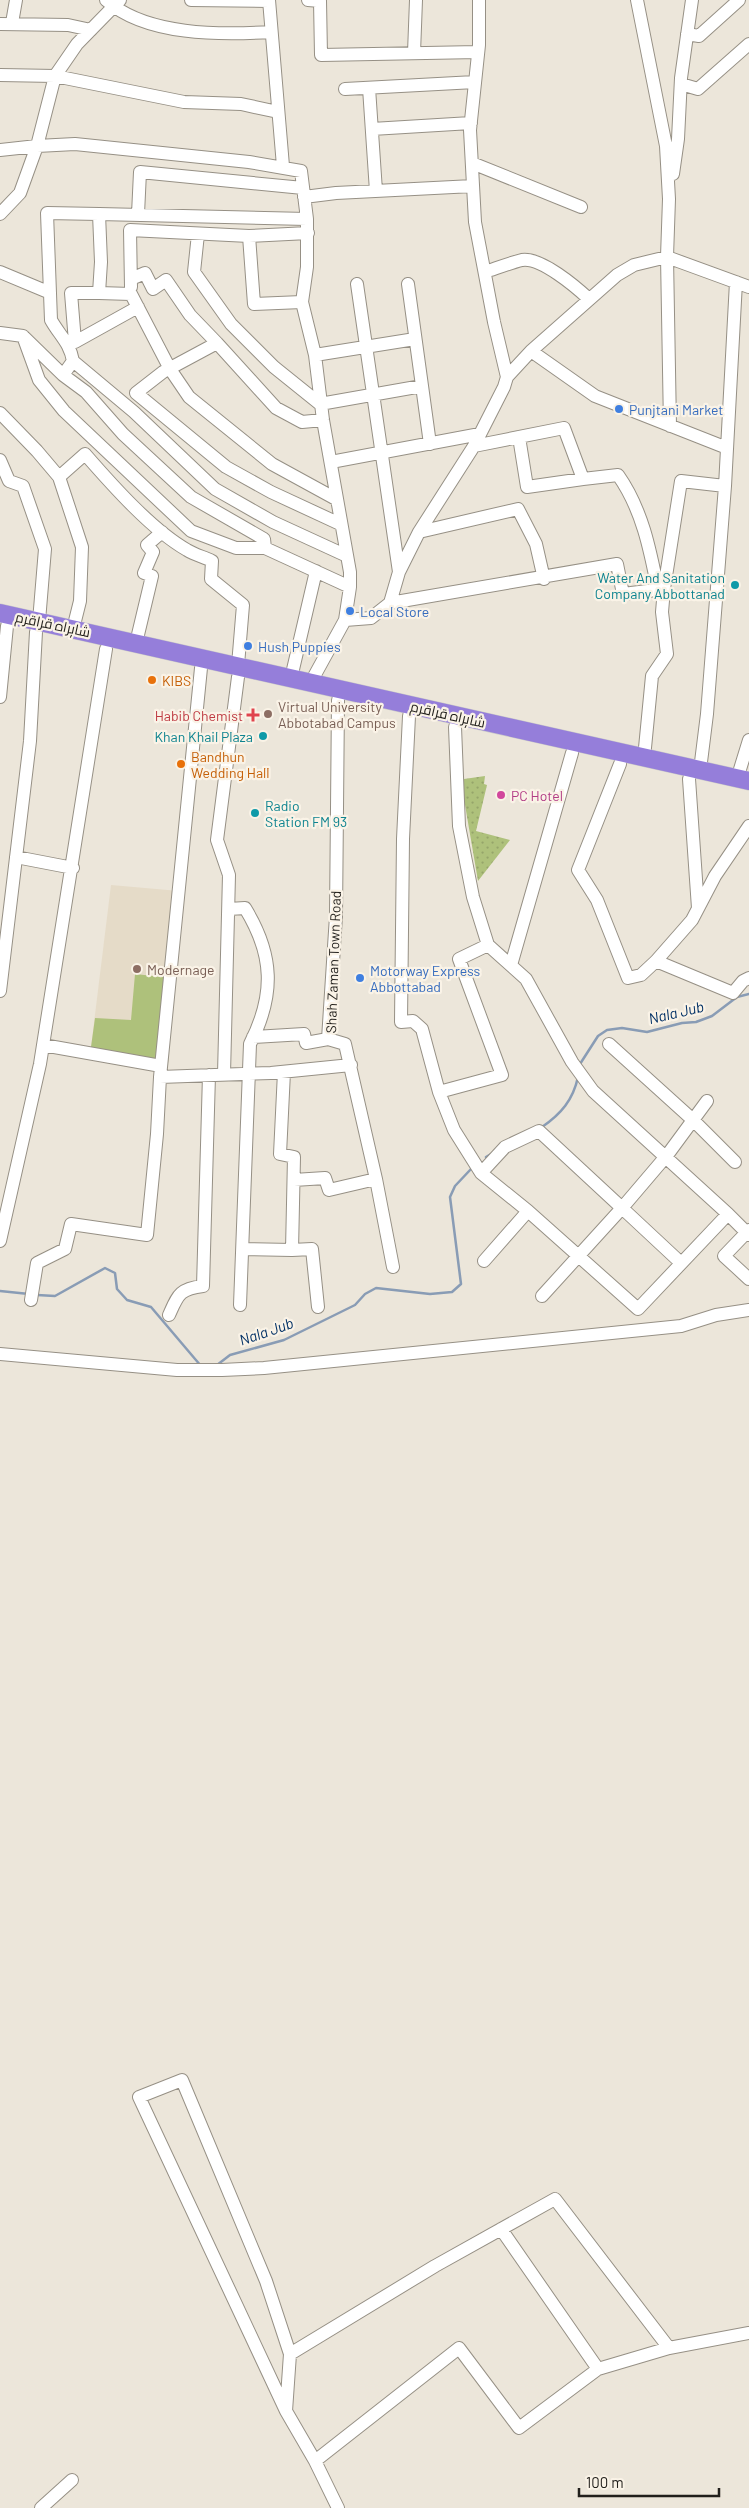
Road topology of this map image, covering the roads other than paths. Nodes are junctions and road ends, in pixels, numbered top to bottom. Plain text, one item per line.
1 (16, 0) edge
2 (191, 0) edge
3 (269, 0) edge
4 (308, 0) edge
5 (416, 0) edge
6 (479, 0) edge
7 (637, 0) edge
8 (692, 0) edge
9 (739, 0) edge
10 (113, 2) edge
11 (6, 23) edge
12 (91, 30) junction
13 (272, 32) junction
14 (687, 34) junction
15 (749, 44) edge
16 (478, 52) junction
17 (414, 53) junction
18 (0, 75) edge
19 (55, 76) junction
20 (475, 82) junction
21 (681, 84) junction
22 (370, 88) junction
23 (345, 89) dead end
24 (278, 112) junction
25 (470, 123) junction
26 (372, 129) junction
27 (37, 146) junction
28 (0, 150) edge
29 (472, 162) junction
30 (283, 166) junction
31 (473, 186) junction
32 (376, 191) junction
33 (304, 193) junction
34 (669, 199) junction
35 (581, 207) dead end
36 (0, 214) edge
37 (99, 214) junction
38 (138, 214) junction
39 (307, 219) junction
40 (308, 233) junction
41 (198, 234) junction
42 (248, 236) junction
43 (667, 257) junction
44 (0, 272) edge
45 (484, 272) junction
46 (131, 279) junction
47 (736, 282) junction
48 (357, 284) dead end
49 (408, 284) dead end
50 (749, 287) edge
51 (48, 292) junction
52 (99, 293) junction
53 (131, 294) junction
54 (589, 299) junction
55 (302, 302) junction
56 (138, 307) junction
57 (0, 333) edge
58 (23, 336) junction
59 (415, 339) junction
60 (217, 343) junction
61 (366, 347) junction
62 (531, 351) junction
63 (315, 355) junction
64 (73, 361) junction
65 (170, 369) junction
66 (63, 375) junction
67 (507, 377) junction
68 (422, 386) junction
69 (373, 395) junction
70 (320, 404) junction
71 (0, 413) edge
72 (323, 420) junction
73 (670, 426) junction
74 (480, 434) junction
75 (519, 437) junction
76 (430, 444) junction
77 (474, 446) junction
78 (727, 448) junction
79 (381, 453) junction
80 (0, 460) edge
81 (332, 462) junction
82 (59, 477) junction
83 (583, 479) junction
84 (725, 486) junction
85 (336, 499) junction
86 (340, 524) junction
87 (162, 532) junction
88 (420, 532) junction
89 (265, 548) junction
90 (347, 556) junction
91 (316, 571) junction
92 (399, 572) junction
93 (544, 579) junction
94 (350, 587) junction
95 (661, 589) junction
96 (390, 603) junction
97 (345, 620) junction
98 (2, 621) edge
99 (38, 626) junction
100 (73, 629) junction
101 (136, 643) junction
102 (106, 649) junction
103 (201, 668) junction
104 (230, 669) junction
105 (290, 678) junction
106 (311, 682) junction
107 (0, 697) edge
108 (338, 700) junction
109 (409, 716) junction
110 (454, 727) junction
111 (749, 740) edge
112 (572, 753) junction
113 (644, 758) junction
114 (620, 764) junction
115 (695, 774) junction
116 (745, 784) edge
117 (749, 826) edge
118 (16, 857) junction
119 (73, 868) junction
120 (228, 908) junction
121 (698, 909) junction
122 (488, 945) junction
123 (656, 961) junction
124 (511, 966) junction
125 (749, 978) edge
126 (0, 992) edge
127 (253, 1037) junction
128 (328, 1039) junction
129 (609, 1044) dead end
130 (43, 1045) junction
131 (351, 1065) junction
132 (160, 1072) junction
133 (284, 1072) junction
134 (224, 1074) junction
135 (250, 1074) junction
136 (209, 1075) junction
137 (439, 1092) junction
138 (707, 1101) dead end
139 (693, 1120) junction
140 (666, 1157) junction
141 (735, 1162) dead end
142 (481, 1173) junction
143 (376, 1179) junction
144 (294, 1180) junction
145 (622, 1208) junction
146 (528, 1211) junction
147 (728, 1214) junction
148 (748, 1232) edge
149 (0, 1241) edge
150 (243, 1249) junction
151 (292, 1250) junction
152 (579, 1257) junction
153 (484, 1261) dead end
154 (681, 1263) junction
155 (393, 1266) dead end
156 (749, 1278) edge
157 (542, 1296) dead end
158 (31, 1300) dead end
159 (240, 1305) dead end
160 (318, 1307) dead end
161 (749, 1310) edge
162 (169, 1315) dead end
163 (0, 1354) edge
164 (501, 2229) junction
165 (749, 2333) edge
166 (669, 2348) junction
167 (290, 2354) junction
168 (598, 2369) junction
169 (286, 2410) junction
170 (315, 2460) junction
171 (72, 2480) dead end
172 (41, 2508) edge
173 (338, 2508) edge

1 - 11 street
2 - 3 street
3 - 13 street
4 - 17 street
5 - 17 street
6 - 16 street
7 - 34 street
8 - 14 street
9 - 14 street
10 - 12 street
10 - 13 street
11 - 12 street
12 - 19 street
13 - 24 street
14 - 21 street
15 - 21 street
16 - 17 street
16 - 20 street
18 - 19 street
19 - 24 street
19 - 27 street
20 - 22 street
20 - 25 street
21 - 34 street
22 - 23 street
22 - 26 street
24 - 30 street
25 - 26 street
25 - 29 street
26 - 32 street
27 - 28 street
27 - 30 street
27 - 36 street
29 - 31 street
29 - 35 street
30 - 33 street
31 - 32 street
31 - 45 street
32 - 33 street
33 - 38 street
33 - 39 street
34 - 43 street
37 - 38 street
37 - 51 street
37 - 52 street
38 - 39 street
39 - 40 street
40 - 42 street
40 - 55 street
41 - 42 street
41 - 46 street
41 - 70 street
42 - 55 street
43 - 47 street
43 - 54 street
43 - 73 street
44 - 51 street
45 - 54 street
45 - 67 street
46 - 53 street
46 - 60 street
47 - 50 street
47 - 78 street
48 - 61 street
49 - 59 street
51 - 64 street
52 - 53 street
52 - 56 street
53 - 56 street
54 - 62 street
55 - 63 street
56 - 65 street
57 - 58 street
58 - 66 street
58 - 89 street
59 - 61 street
59 - 68 street
60 - 65 street
60 - 72 street
61 - 63 street
61 - 69 street
62 - 67 street
62 - 73 street
63 - 70 street
64 - 66 street
64 - 90 street
65 - 85 street
65 - 86 street
66 - 89 street
67 - 74 street
68 - 69 street
68 - 76 street
69 - 70 street
69 - 79 street
70 - 72 street
71 - 82 street
72 - 81 street
73 - 78 street
74 - 76 street
74 - 77 street
75 - 77 street
75 - 83 street
75 - 83 street
76 - 79 street
77 - 88 street
78 - 84 street
79 - 81 street
79 - 92 street
80 - 99 street
81 - 85 street
82 - 87 street
82 - 100 street
83 - 95 street
84 - 95 street
84 - 115 street
85 - 86 street
86 - 90 street
87 - 101 street
87 - 104 street
88 - 92 street
88 - 93 street
89 - 91 street
90 - 94 street
91 - 94 street
91 - 105 street
92 - 96 street
93 - 95 street
93 - 96 street
94 - 97 street
95 - 113 street
96 - 97 street
97 - 106 street
98 - 99 highway, شاہراہ قراقرم
98 - 107 street
99 - 100 highway, شاہراہ قراقرم
99 - 102 highway, شاہراہ قراقرم
99 - 118 street
100 - 101 highway, شاہراہ قراقرم
101 - 104 highway, شاہراہ قراقرم
102 - 103 highway, شاہراہ قراقرم
102 - 119 street
103 - 104 highway, شاہراہ قراقرم
103 - 132 street
104 - 105 highway, شاہراہ قراقرم
104 - 108 highway, شاہراہ قراقرم
104 - 120 street
105 - 106 highway, شاہراہ قراقرم
106 - 113 highway, شاہراہ قراقرم
108 - 109 highway, شاہراہ قراقرم
108 - 128 street, Shah Zaman Town Road
109 - 110 highway, شاہراہ قراقرم
109 - 137 street
110 - 112 highway, شاہراہ قراقرم
110 - 122 street
111 - 116 street
112 - 114 highway, شاہراہ قراقرم
112 - 124 street
113 - 115 highway, شاہراہ قراقرم
114 - 115 highway, شاہراہ قراقرم
114 - 123 street
115 - 116 highway, شاہراہ قراقرم
115 - 121 street
117 - 121 street
118 - 119 street
118 - 126 street
119 - 130 street
120 - 127 street
120 - 134 street
121 - 123 street
122 - 124 street
122 - 137 street
123 - 125 street
124 - 140 street
127 - 128 street
127 - 135 street
128 - 131 street, Shah Zaman Town Road
129 - 139 street
130 - 132 street
130 - 149 street
131 - 133 street
131 - 143 street, Shah Zaman Town Road
132 - 136 street
132 - 158 street
133 - 135 street
133 - 144 street
134 - 135 street
134 - 136 street
135 - 150 street
136 - 162 street
137 - 142 street
138 - 139 street
139 - 140 street
139 - 141 street
140 - 145 street
140 - 147 street
142 - 145 street
142 - 146 street
143 - 144 street
143 - 155 street, Shah Zaman Town Road
144 - 151 street
145 - 152 street
145 - 154 street
146 - 152 street
146 - 153 street
147 - 148 street
147 - 154 street
148 - 156 street
150 - 151 street
150 - 159 street
151 - 160 street
152 - 154 street
152 - 157 street
161 - 163 street
164 - 166 street
164 - 167 street
164 - 168 street
165 - 166 street
166 - 168 street
167 - 169 street
167 - 169 street
168 - 170 street
169 - 170 street
170 - 173 street
171 - 172 street

